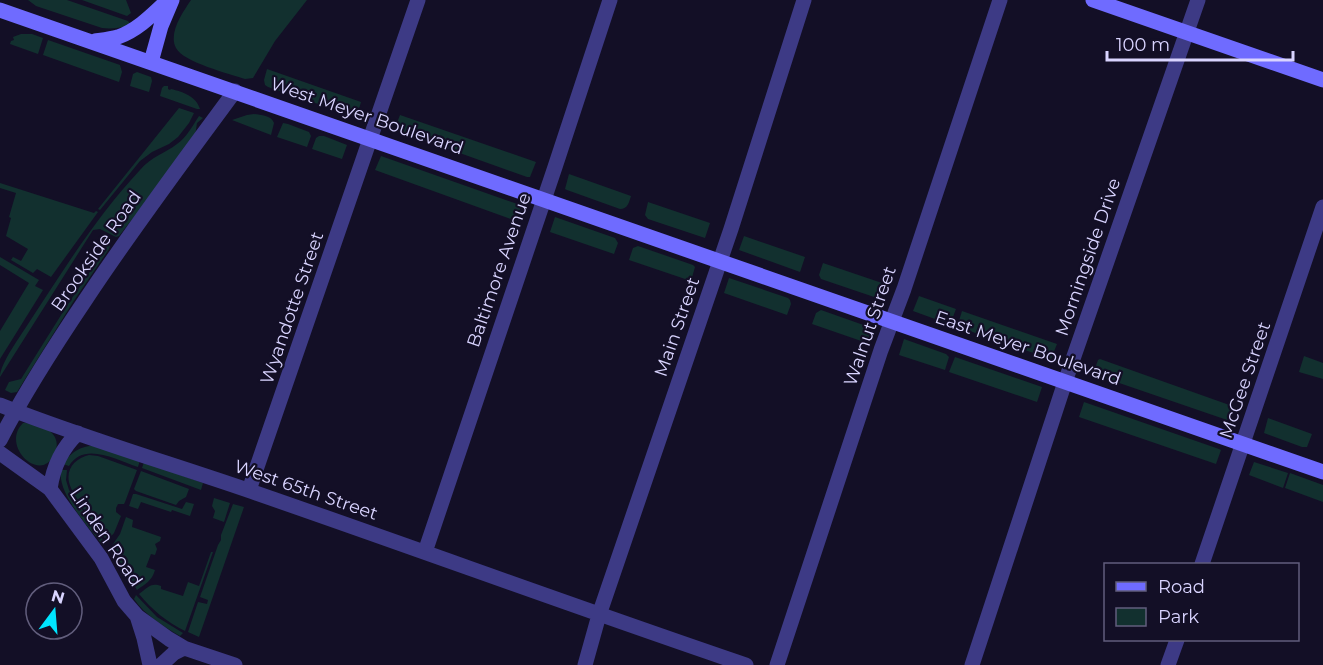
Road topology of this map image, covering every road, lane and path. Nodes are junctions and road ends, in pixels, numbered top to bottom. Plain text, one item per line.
1 (170, 0) edge
2 (418, 0) edge
3 (610, 0) edge
4 (804, 0) edge
5 (1000, 0) edge
6 (1093, 0) edge
7 (1198, 0) edge
8 (1, 8) edge
9 (1186, 33) junction
10 (92, 41) junction
11 (151, 62) junction
12 (1323, 80) edge
13 (235, 91) junction
14 (371, 139) junction
15 (544, 199) junction
16 (1323, 207) edge
17 (720, 261) junction
18 (892, 321) junction
19 (1065, 382) junction
20 (7, 408) edge
21 (78, 434) junction
22 (0, 440) edge
23 (1244, 444) junction
24 (0, 453) edge
25 (1323, 472) edge
26 (50, 489) junction
27 (249, 490) junction
28 (424, 552) junction
29 (1202, 563) edge
30 (599, 615) junction
31 (137, 616) junction
32 (1176, 641) edge
33 (184, 648) junction
34 (150, 665) edge
35 (161, 665) edge
36 (235, 665) edge
37 (585, 665) edge
38 (746, 665) edge
39 (777, 665) edge
40 (972, 665) edge
41 (1168, 665) edge

1 - 10 main road
1 - 11 main road
2 - 14 street, Wyandotte Street
3 - 15 street, Baltimore Avenue
4 - 17 street, Main Street
5 - 18 street, Walnut Street
6 - 9 main road
7 - 9 street, Morningside Drive
8 - 10 main road, West Meyer Boulevard
9 - 12 main road
9 - 19 street, Morningside Drive
10 - 11 main road, West Meyer Boulevard
11 - 13 main road, West Meyer Boulevard
13 - 14 main road, West Meyer Boulevard
13 - 20 street, Brookside Road
14 - 15 main road, West Meyer Boulevard
14 - 27 street, Wyandotte Street
15 - 17 main road, West Meyer Boulevard
15 - 28 street, Baltimore Avenue
16 - 23 street, McGee Street
17 - 18 main road, East Meyer Boulevard
17 - 30 street, Main Street
18 - 19 main road, East Meyer Boulevard
18 - 39 street, Walnut Street
19 - 23 main road, East Meyer Boulevard
19 - 40 street, Morningside Drive
20 - 21 street, West 65th Street
20 - 22 street, Brookside Road
21 - 26 street, Linden Road
21 - 27 street, West 65th Street
23 - 25 main road, East Meyer Boulevard
23 - 29 street, McGee Street
24 - 26 street
26 - 31 street, Linden Road
27 - 28 street, West 65th Street
28 - 30 street, West 65th Street
30 - 37 street, Main Street
30 - 38 street, West 65th Street
31 - 33 street
31 - 34 street, Linden Road
32 - 41 street
33 - 35 street
33 - 36 street

